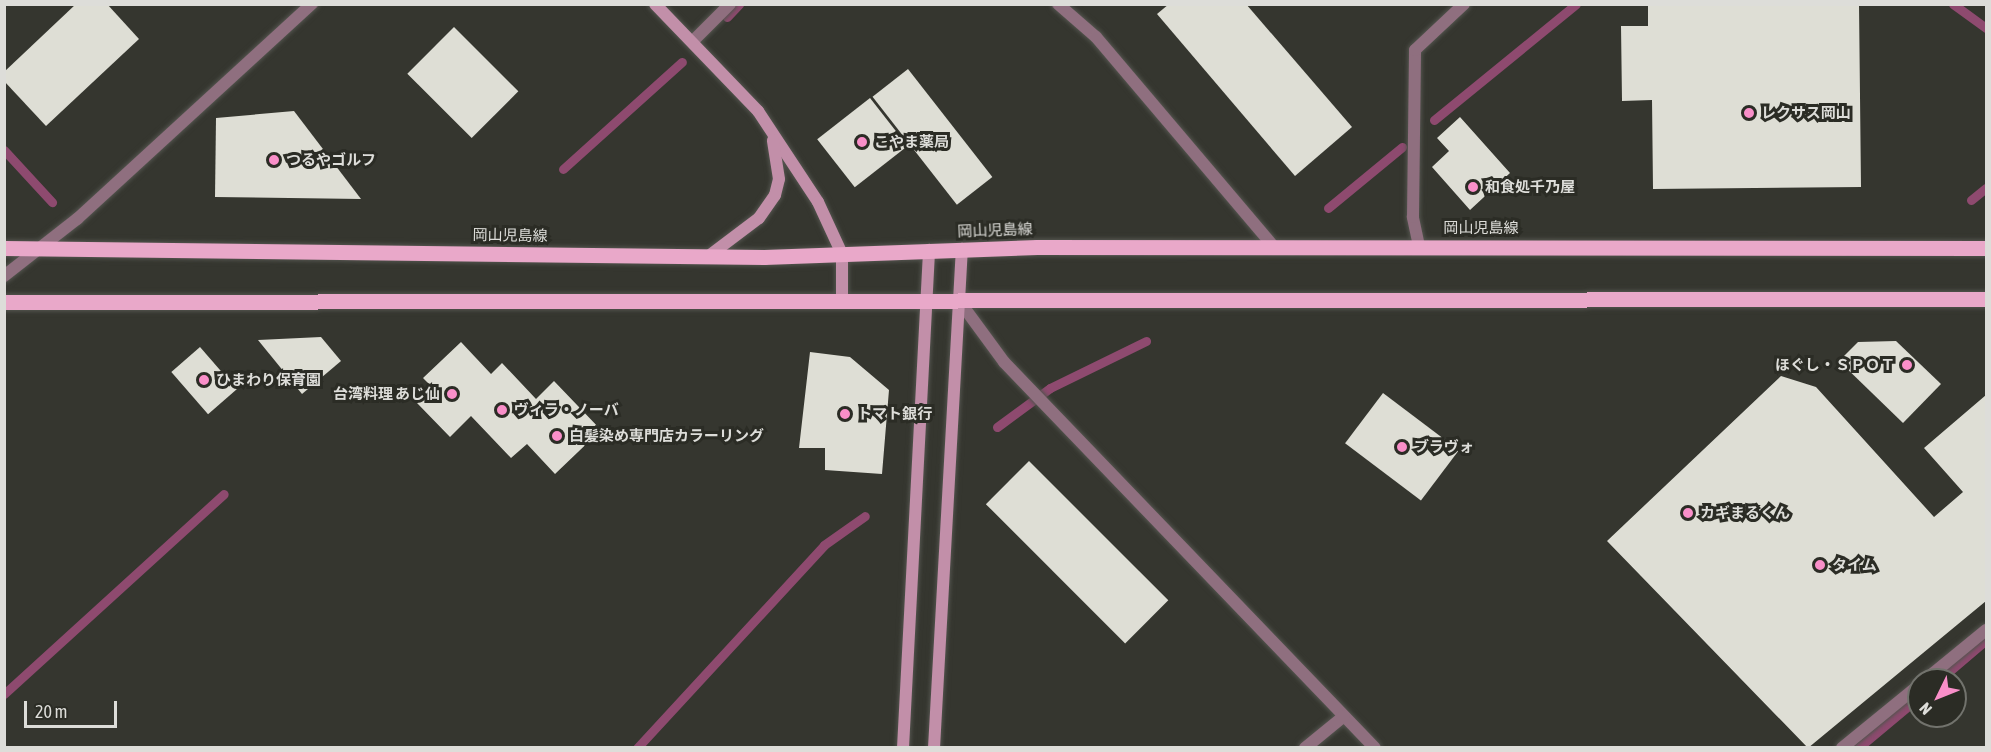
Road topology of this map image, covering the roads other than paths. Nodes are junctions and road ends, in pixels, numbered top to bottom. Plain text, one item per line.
1 (312, 4) edge
2 (655, 4) edge
3 (730, 4) edge
4 (1058, 4) edge
5 (1464, 4) edge
6 (693, 41) junction
7 (769, 128) junction
8 (1419, 246) junction
9 (1274, 247) junction
10 (4, 248) edge
11 (38, 248) junction
12 (1986, 248) edge
13 (962, 249) junction
14 (929, 250) junction
15 (842, 254) junction
16 (710, 255) junction
17 (4, 276) edge
18 (1986, 299) edge
19 (4, 302) edge
20 (927, 302) junction
21 (960, 302) junction
22 (842, 303) junction
23 (1986, 630) edge
24 (1940, 668) edge
25 (1907, 695) edge
26 (1344, 716) junction
27 (903, 747) edge
28 (934, 747) edge
29 (1305, 747) edge
30 (1375, 747) edge
31 (1842, 747) edge

1 - 11 street
2 - 6 street
3 - 6 street
4 - 9 street
5 - 8 street
6 - 7 street
7 - 15 street
7 - 16 street
8 - 9 main road, 岡山児島線
8 - 12 main road, 岡山児島線
9 - 13 main road, 岡山児島線
10 - 11 main road, 岡山児島線
11 - 16 main road, 岡山児島線
11 - 17 street
13 - 14 main road, 岡山児島線
13 - 21 street
14 - 15 main road, 岡山児島線
14 - 20 street
15 - 16 main road, 岡山児島線
15 - 22 street
18 - 21 main road
19 - 22 main road
20 - 21 main road
20 - 22 main road
20 - 27 street
21 - 26 street
21 - 28 street
23 - 24 street
25 - 31 street
26 - 29 street
26 - 30 street

